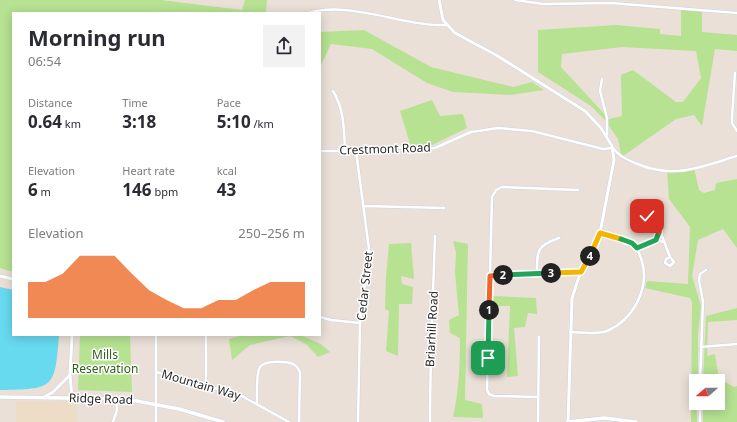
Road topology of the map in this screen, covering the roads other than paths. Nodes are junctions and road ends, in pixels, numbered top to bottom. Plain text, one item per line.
1 (439, 0) edge
2 (514, 0) edge
3 (523, 1) edge
4 (310, 12) edge
5 (737, 13) edge
6 (446, 25) junction
7 (735, 73) dead end
8 (602, 79) dead end
9 (333, 91) dead end
10 (737, 131) edge
11 (607, 136) junction
12 (613, 148) junction
13 (345, 150) junction
14 (321, 151) edge
15 (356, 151) junction
16 (737, 156) edge
17 (578, 190) dead end
18 (364, 206) junction
19 (444, 208) dead end
20 (647, 216) junction
21 (660, 231) junction
22 (600, 233) junction
23 (435, 236) dead end
24 (559, 238) dead end
25 (656, 240) junction
26 (664, 242) junction
27 (637, 248) junction
28 (670, 257) dead end
29 (706, 270) dead end
30 (581, 272) junction
31 (537, 274) junction
32 (0, 276) edge
33 (490, 276) junction
34 (12, 279) edge
35 (321, 317) edge
36 (360, 322) junction
37 (570, 332) junction
38 (72, 336) edge
39 (156, 336) edge
40 (206, 336) edge
41 (539, 337) dead end
42 (737, 344) edge
43 (701, 348) junction
44 (156, 372) junction
45 (700, 374) edge
46 (70, 375) junction
47 (206, 385) junction
48 (0, 397) edge
49 (538, 397) junction
50 (43, 398) junction
51 (72, 398) junction
52 (116, 398) junction
53 (156, 404) junction
54 (257, 404) junction
55 (700, 410) edge
56 (113, 422) edge
57 (156, 422) edge
58 (224, 422) edge
59 (289, 422) edge
60 (299, 422) edge
61 (358, 422) edge
62 (430, 422) edge
63 (538, 422) edge
64 (568, 422) edge
65 (636, 422) edge
66 (700, 422) edge

1 - 6 street
2 - 3 street
3 - 5 street
4 - 6 street
6 - 11 street
7 - 10 street
8 - 11 street
9 - 13 street
11 - 12 street
12 - 15 street, Crestmont Road
12 - 16 street
12 - 22 street
13 - 14 street, Crestmont Road
13 - 15 street, Crestmont Road
15 - 18 street, Cedar Street
17 - 33 street
18 - 19 street
18 - 36 street, Cedar Street
20 - 20 street
20 - 21 street
21 - 25 street
21 - 26 street
22 - 27 street
22 - 30 street
23 - 62 street, Briarhill Road
24 - 31 street
25 - 26 street
25 - 27 street
26 - 28 street
27 - 37 street
29 - 43 street
30 - 31 street
30 - 37 street
31 - 33 street
32 - 34 street
33 - 49 street
35 - 36 street
36 - 61 street, Cedar Street
37 - 64 street
38 - 46 street
39 - 44 street
40 - 47 street
41 - 49 street
42 - 43 street
43 - 45 street
44 - 47 street, Mountain Way
44 - 53 street
46 - 50 street
46 - 51 street
47 - 54 street, Mountain Way
48 - 50 main road, Ridge Road
49 - 63 street
50 - 51 main road, Ridge Road
51 - 52 main road, Ridge Road
52 - 53 main road, Ridge Road
52 - 56 street
53 - 57 street
53 - 58 main road, Ridge Road
54 - 59 street, Mountain Way
54 - 60 street
55 - 66 street
64 - 65 main road

